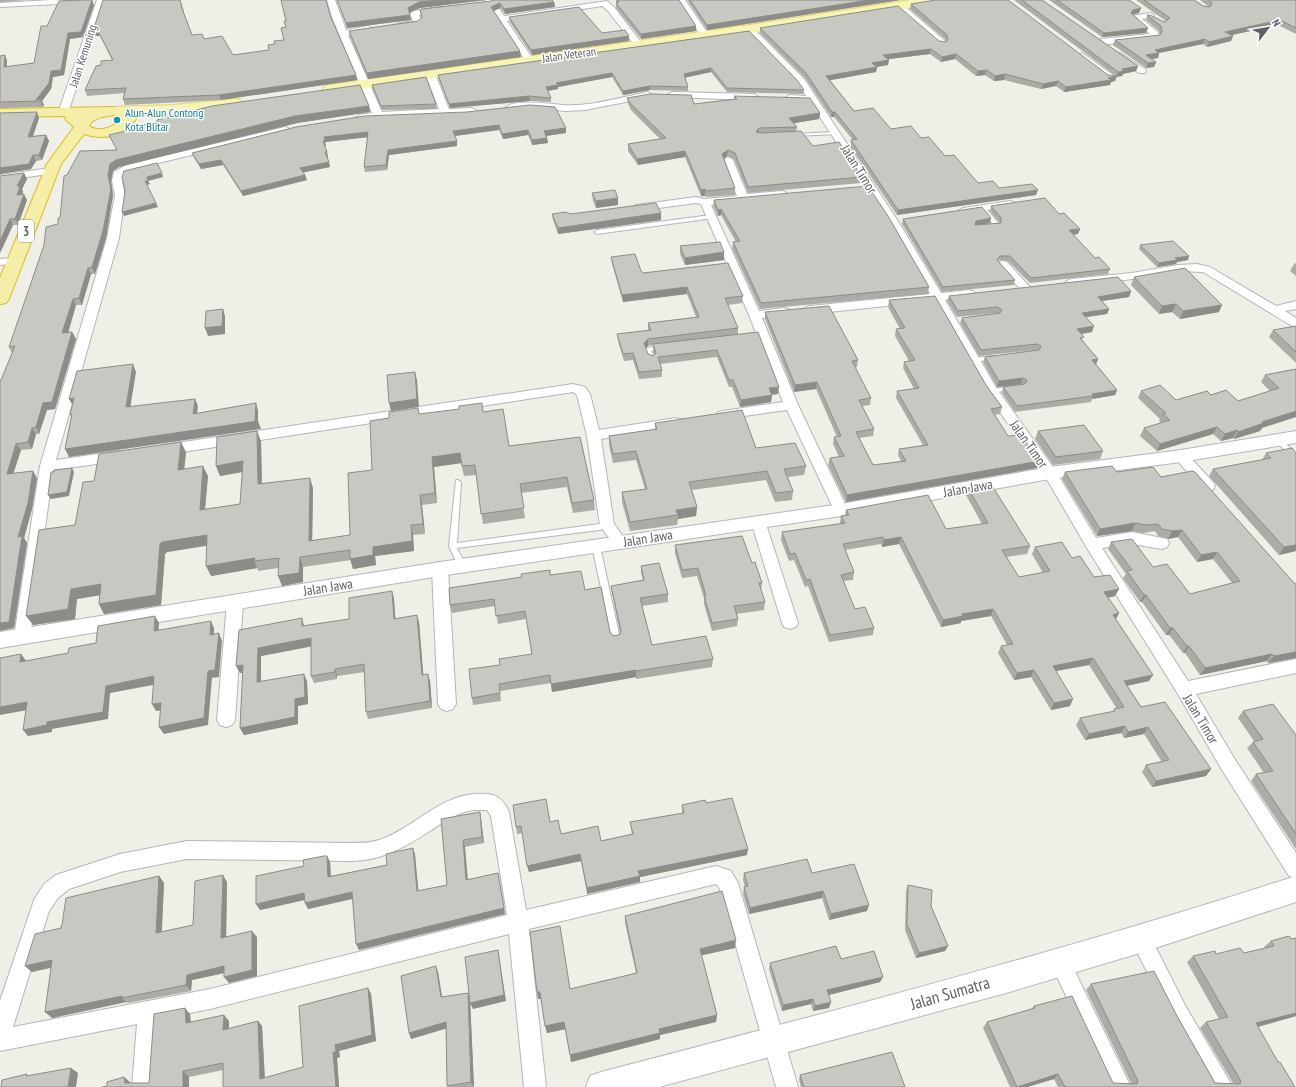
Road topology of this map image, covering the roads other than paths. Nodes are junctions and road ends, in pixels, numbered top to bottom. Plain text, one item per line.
1 (331, 0) edge
2 (681, 0) edge
3 (932, 0) edge
4 (98, 1) edge
5 (488, 2) edge
6 (0, 5) edge
7 (898, 5) junction
8 (448, 8) edge
9 (1139, 8) edge
10 (502, 19) junction
11 (392, 27) edge
12 (378, 28) edge
13 (749, 29) junction
14 (343, 33) junction
15 (705, 35) junction
16 (942, 43) edge
17 (639, 45) junction
18 (1074, 50) edge
19 (530, 61) junction
20 (1142, 71) dead end
21 (430, 74) junction
22 (1110, 77) edge
23 (365, 84) junction
24 (319, 91) edge
25 (811, 95) junction
26 (765, 97) edge
27 (779, 98) edge
28 (251, 101) edge
29 (205, 108) junction
30 (498, 109) edge
31 (444, 110) junction
32 (484, 110) edge
33 (113, 111) junction
34 (0, 113) edge
35 (63, 113) junction
36 (377, 113) junction
37 (353, 118) edge
38 (82, 127) junction
39 (296, 127) edge
40 (111, 131) junction
41 (836, 133) junction
42 (790, 135) edge
43 (728, 160) dead end
44 (52, 167) junction
45 (0, 178) edge
46 (791, 193) edge
47 (743, 197) junction
48 (705, 202) junction
49 (1018, 202) edge
50 (982, 208) junction
51 (622, 210) edge
52 (952, 212) edge
53 (711, 217) junction
54 (908, 219) edge
55 (893, 221) junction
56 (984, 227) edge
57 (597, 232) edge
58 (7, 262) edge
59 (732, 264) junction
60 (1003, 264) edge
61 (718, 266) edge
62 (1060, 284) edge
63 (1039, 287) edge
64 (1026, 289) junction
65 (1011, 290) edge
66 (982, 293) edge
67 (937, 298) junction
68 (0, 299) edge
69 (1296, 305) edge
70 (1275, 310) junction
71 (755, 315) junction
72 (1296, 323) edge
73 (671, 347) edge
74 (997, 358) edge
75 (652, 360) edge
76 (974, 360) junction
77 (1021, 386) edge
78 (992, 391) junction
79 (791, 405) junction
80 (713, 417) edge
81 (690, 420) edge
82 (594, 436) junction
83 (1296, 437) edge
84 (1278, 440) junction
85 (148, 452) edge
86 (133, 454) edge
87 (1181, 456) junction
88 (1296, 459) edge
89 (47, 466) junction
90 (1050, 473) junction
91 (458, 482) dead end
92 (1218, 498) edge
93 (841, 510) junction
94 (758, 521) junction
95 (607, 526) junction
96 (621, 543) junction
97 (1092, 544) junction
98 (1162, 544) dead end
99 (453, 546) junction
100 (596, 546) junction
101 (462, 566) junction
102 (440, 569) junction
103 (235, 603) junction
104 (790, 623) dead end
105 (22, 637) junction
106 (616, 639) edge
107 (0, 640) edge
108 (1296, 666) edge
109 (1184, 689) junction
110 (447, 704) dead end
111 (226, 720) dead end
112 (1296, 870) edge
113 (1296, 890) edge
114 (518, 922) junction
115 (1141, 939) junction
116 (1060, 962) junction
117 (149, 1010) junction
118 (0, 1033) edge
119 (0, 1040) edge
120 (774, 1042) junction
121 (143, 1087) edge
122 (535, 1087) edge
123 (600, 1087) edge
124 (788, 1087) edge
125 (1120, 1087) edge
126 (1222, 1087) edge

1 - 14 street
2 - 15 street
3 - 7 main road, Jalan Veteran
4 - 6 street
4 - 35 street, Jalan Kemuning
5 - 10 street
7 - 13 main road, Jalan Veteran
7 - 16 street
8 - 11 street
9 - 20 street
10 - 17 street
10 - 19 street
12 - 14 street
13 - 15 main road, Jalan Veteran
13 - 25 street, Jalan Timor
14 - 23 street
15 - 17 main road, Jalan Veteran
17 - 19 main road, Jalan Veteran
18 - 22 street
19 - 21 main road, Jalan Veteran
21 - 23 main road, Jalan Veteran
21 - 31 street
23 - 24 main road, Jalan Veteran
23 - 36 street
25 - 27 street
25 - 41 street, Jalan Timor
26 - 30 street
28 - 29 main road
29 - 33 main road
29 - 40 main road
31 - 32 street
31 - 36 street
33 - 35 highway
33 - 38 highway, 3
33 - 40 highway
34 - 35 highway
35 - 38 highway
36 - 37 street
38 - 40 highway
38 - 44 highway, 3
39 - 89 street
40 - 44 highway
41 - 42 lane
41 - 55 street, Jalan Timor
43 - 47 street
44 - 45 street
44 - 58 highway, 3
46 - 47 street
47 - 48 street
48 - 51 street
48 - 53 street
49 - 50 street
50 - 52 street
50 - 56 lane
53 - 57 lane
53 - 59 street
54 - 55 street
55 - 67 street, Jalan Timor
58 - 68 highway, 3
59 - 61 street
59 - 71 street
60 - 64 street
62 - 70 street
63 - 64 street
64 - 65 street
66 - 67 street
67 - 71 street
67 - 76 street, Jalan Timor
69 - 70 street
70 - 72 street
71 - 79 street
73 - 75 lane
74 - 76 lane
76 - 78 street, Jalan Timor
77 - 78 lane
78 - 90 street, Jalan Timor
79 - 80 street
79 - 93 street
81 - 82 street
82 - 85 street
82 - 95 street
83 - 84 street, Jalan Jawa
84 - 87 street, Jalan Jawa
84 - 88 lane
86 - 89 street
87 - 90 street, Jalan Jawa
87 - 92 street
89 - 105 street
90 - 93 street, Jalan Jawa
90 - 97 street, Jalan Timor
91 - 99 lane
93 - 94 street, Jalan Jawa
94 - 96 street, Jalan Jawa
94 - 104 street
95 - 96 street
95 - 99 lane
96 - 100 street, Jalan Jawa
97 - 98 street
97 - 109 street, Jalan Timor
99 - 101 lane
100 - 101 street, Jalan Jawa
100 - 106 lane
101 - 102 street, Jalan Jawa
102 - 103 street, Jalan Jawa
102 - 110 street
103 - 105 street, Jalan Jawa
103 - 111 street
105 - 107 street, Jalan Jawa
108 - 109 street
109 - 112 street, Jalan Timor
113 - 115 main road, Jalan Sumatra
114 - 117 street
114 - 118 street
114 - 120 street
114 - 122 street
115 - 116 main road, Jalan Sumatra
115 - 126 street
116 - 120 main road, Jalan Sumatra
116 - 125 street
117 - 119 street
117 - 121 street
120 - 123 main road, Jalan Sumatra
120 - 124 street

